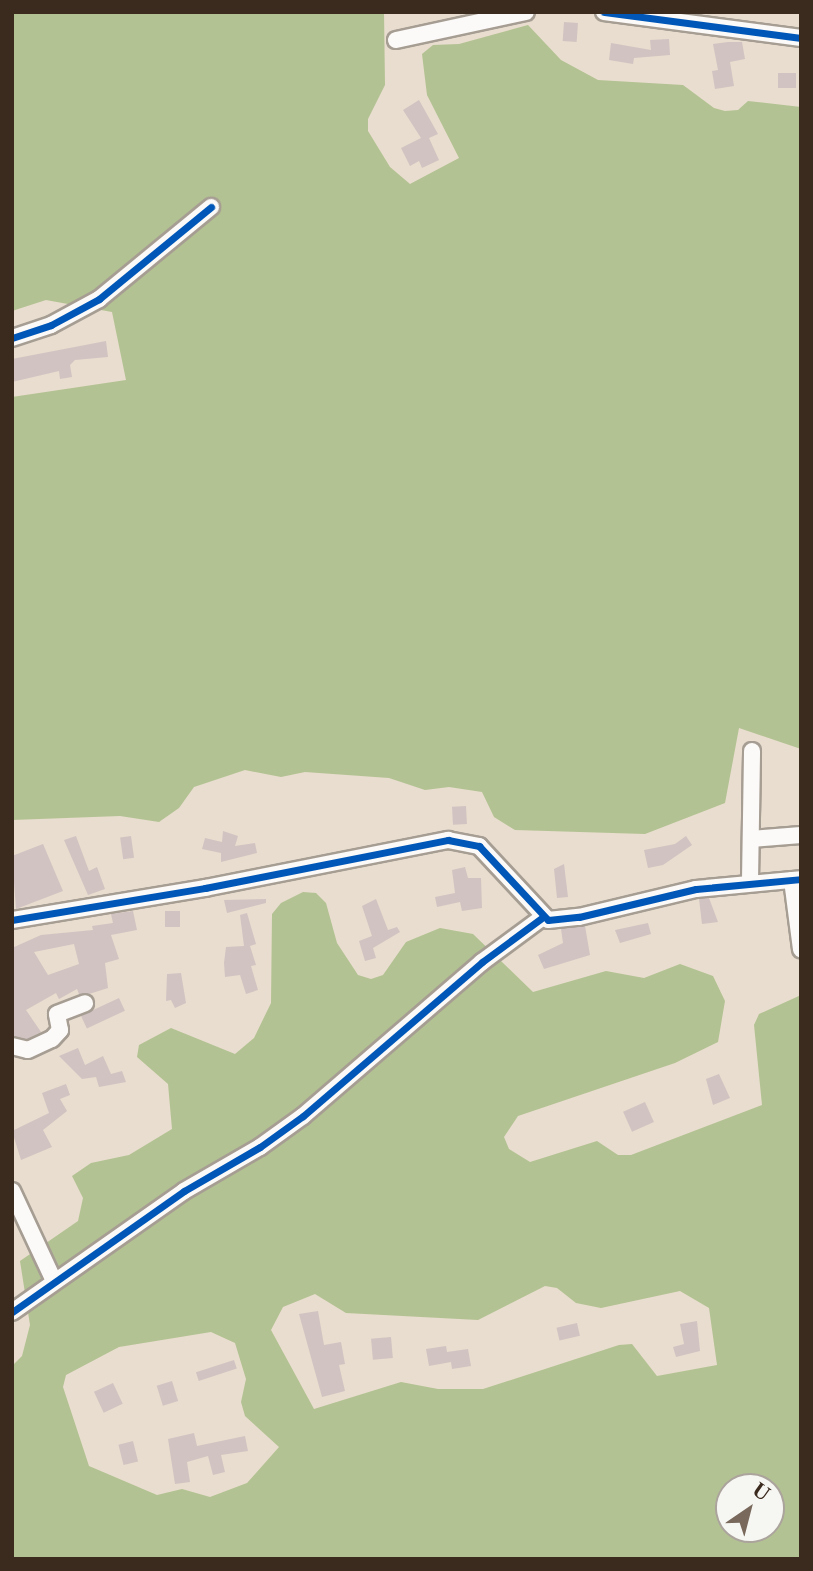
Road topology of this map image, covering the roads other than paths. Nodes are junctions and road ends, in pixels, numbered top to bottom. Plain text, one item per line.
1 (526, 12) edge
2 (604, 12) edge
3 (801, 38) edge
4 (396, 40) dead end
5 (211, 207) dead end
6 (12, 338) edge
7 (752, 751) dead end
8 (801, 835) edge
9 (751, 839) junction
10 (796, 879) edge
11 (750, 881) junction
12 (543, 917) junction
13 (12, 920) edge
14 (801, 949) edge
15 (86, 1003) dead end
16 (12, 1046) edge
17 (12, 1191) edge
18 (54, 1281) junction
19 (12, 1312) edge

1 - 4 street
2 - 3 street
5 - 6 street
7 - 9 street
8 - 9 street
9 - 11 street
10 - 11 street
10 - 14 street
11 - 12 street
12 - 13 street
12 - 18 street
15 - 16 street
17 - 18 street
18 - 19 street

